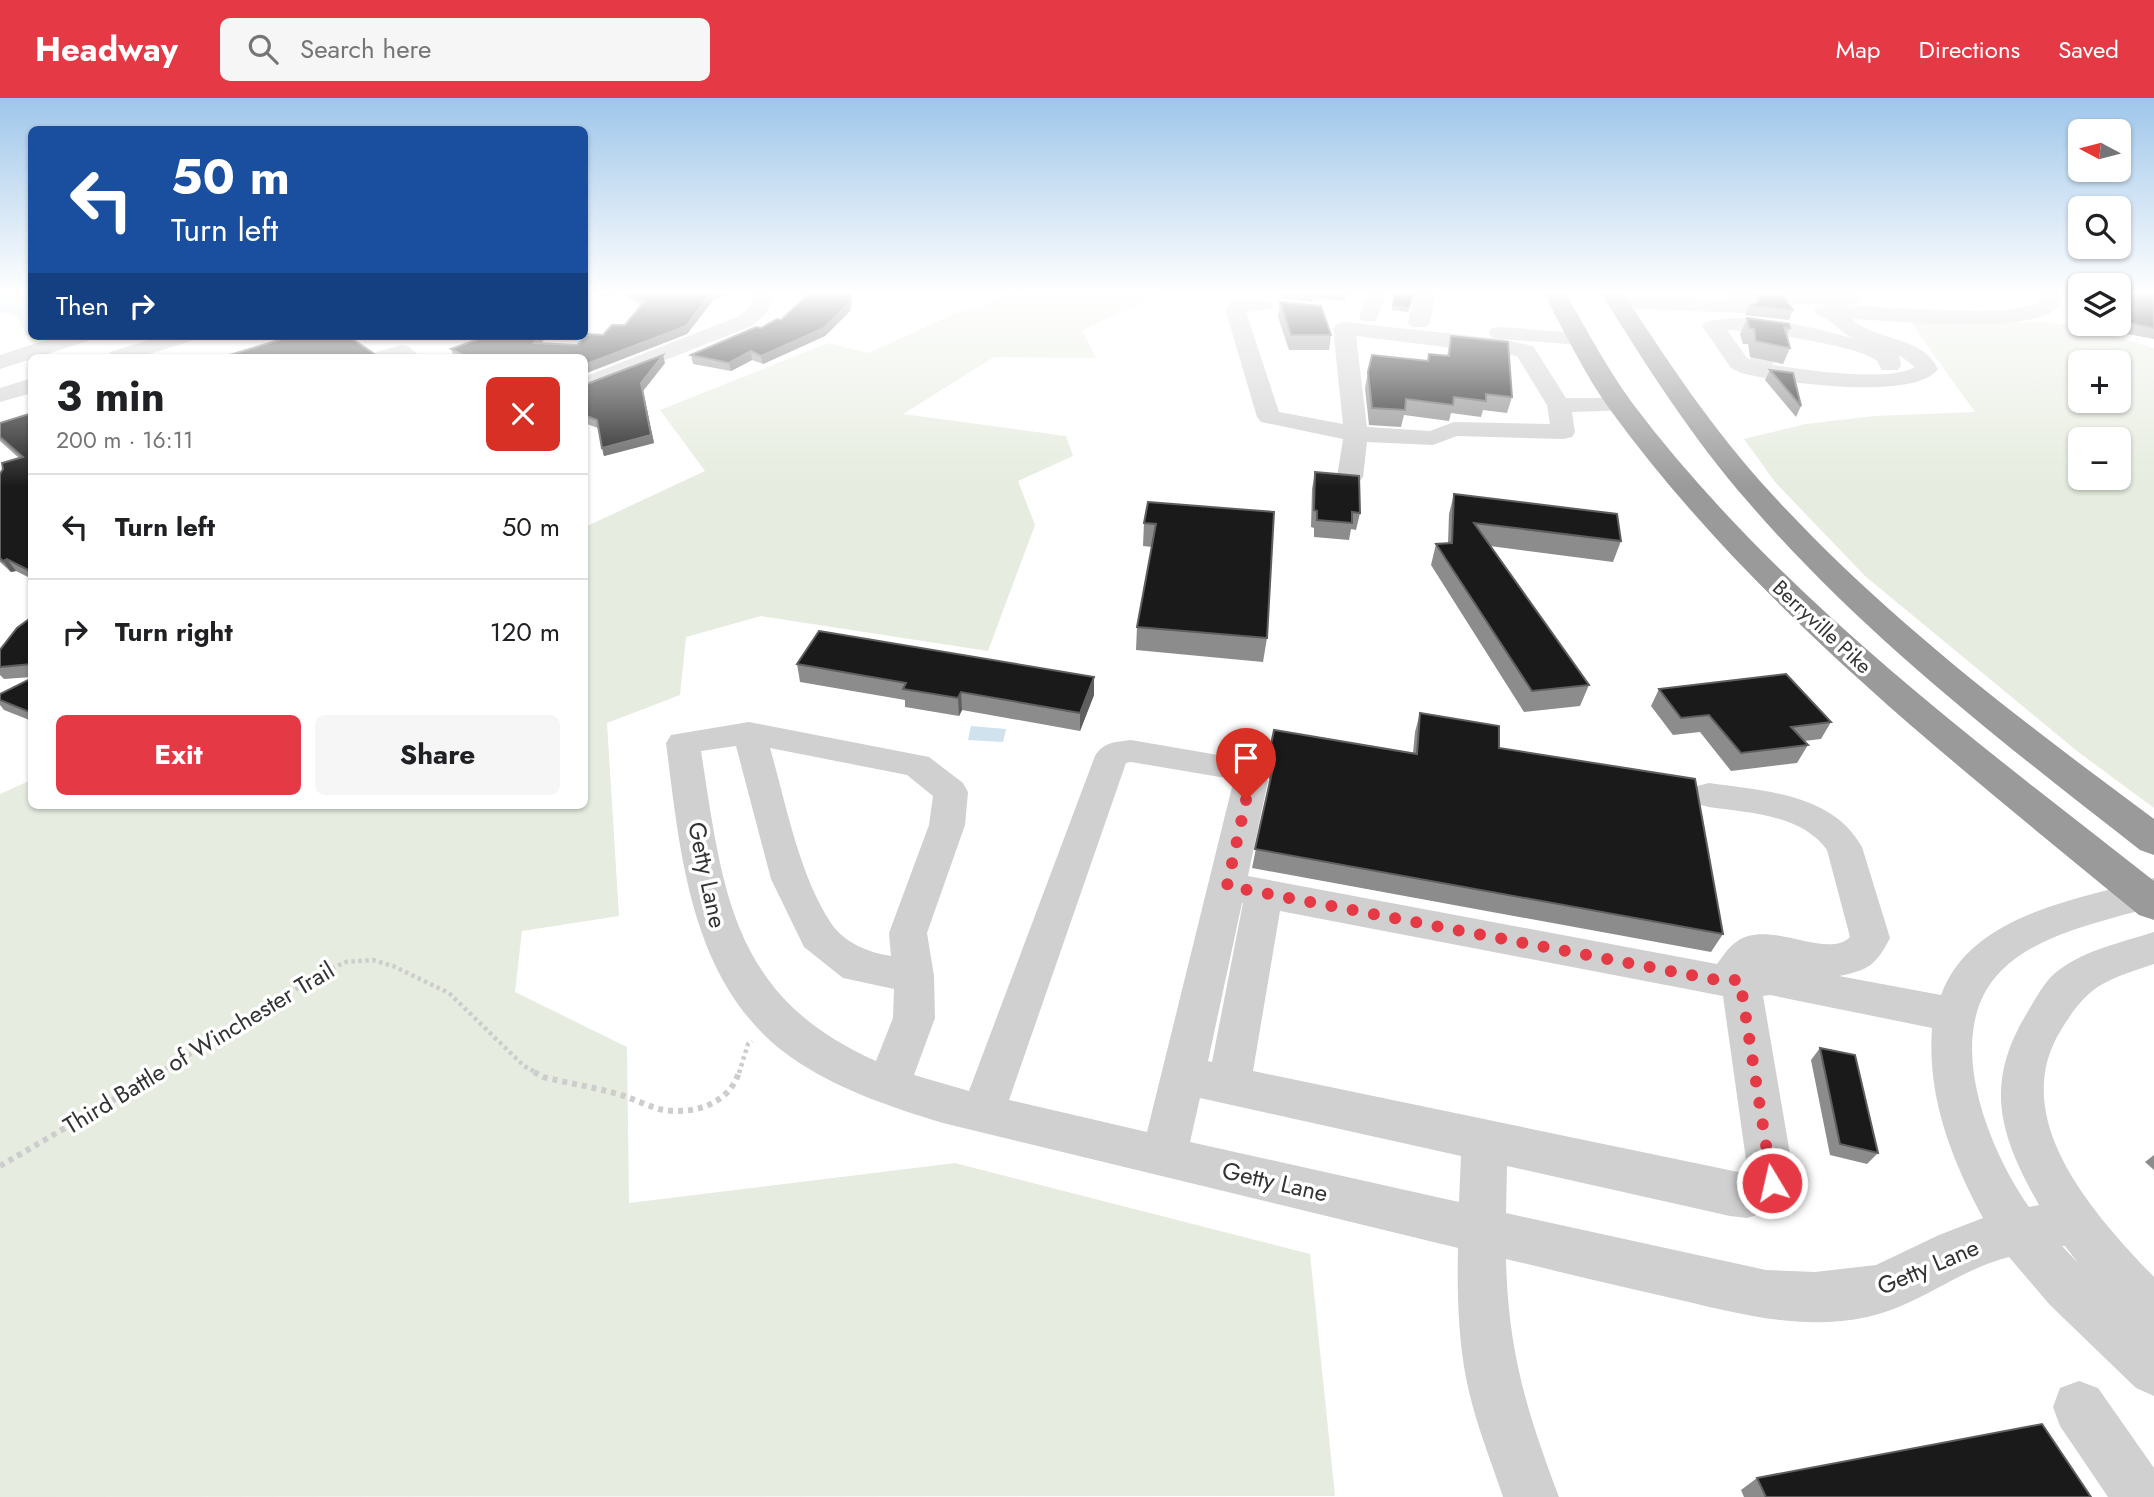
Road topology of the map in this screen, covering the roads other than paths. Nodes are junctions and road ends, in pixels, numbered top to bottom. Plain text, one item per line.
1 (658, 356) edge
2 (1250, 356) edge
3 (1351, 356) edge
4 (1528, 356) edge
5 (1590, 356) edge
6 (1656, 356) edge
7 (1740, 356) tunnel mouth
8 (1788, 356) tunnel mouth
9 (1822, 356) edge
10 (1823, 356) edge
11 (1833, 356) edge
12 (1886, 356) edge
13 (1917, 356) edge
14 (28, 357) edge
15 (0, 362) edge
16 (1866, 374) junction
17 (588, 383) edge
18 (28, 386) edge
19 (0, 395) edge
20 (1559, 405) junction
21 (1619, 405) junction
22 (1356, 434) junction
23 (1350, 477) edge
24 (749, 733) junction
25 (1709, 795) dead end
26 (2154, 840) edge
27 (1246, 890) junction
28 (2150, 897) edge
29 (2154, 948) edge
30 (914, 976) junction
31 (1740, 980) junction
32 (1954, 1015) junction
33 (1183, 1075) junction
34 (888, 1084) junction
35 (1229, 1084) junction
36 (982, 1114) junction
37 (1484, 1139) junction
38 (1164, 1157) junction
39 (2076, 1221) junction
40 (1484, 1231) junction
41 (2018, 1232) junction
42 (2154, 1313) edge
43 (2154, 1370) edge
44 (2078, 1407) dead end
45 (1531, 1497) edge
46 (2141, 1497) edge

1 - 17 street
2 - 22 street
3 - 22 street
4 - 20 street
5 - 21 highway, Berryville Pike
6 - 26 highway
7 - 16 street
8 - 10 street
9 - 16 street
11 - 16 street
12 - 16 street
13 - 16 street
14 - 15 street
18 - 19 street
20 - 21 street
20 - 22 street
21 - 28 highway, Berryville Pike
22 - 23 street
24 - 30 street
24 - 30 street
24 - 34 street, Getty Lane
25 - 31 street
27 - 31 street
27 - 33 street
27 - 35 street
27 - 36 street
28 - 32 street
29 - 39 street
30 - 34 street
31 - 32 street
31 - 37 street
32 - 41 street
33 - 35 street
33 - 38 street
34 - 36 street, Getty Lane
35 - 37 street
36 - 38 street, Getty Lane
37 - 40 street
38 - 40 street, Getty Lane
39 - 41 street, Getty Lane
39 - 42 street
40 - 41 street, Getty Lane
40 - 45 street
41 - 43 street
44 - 46 street

